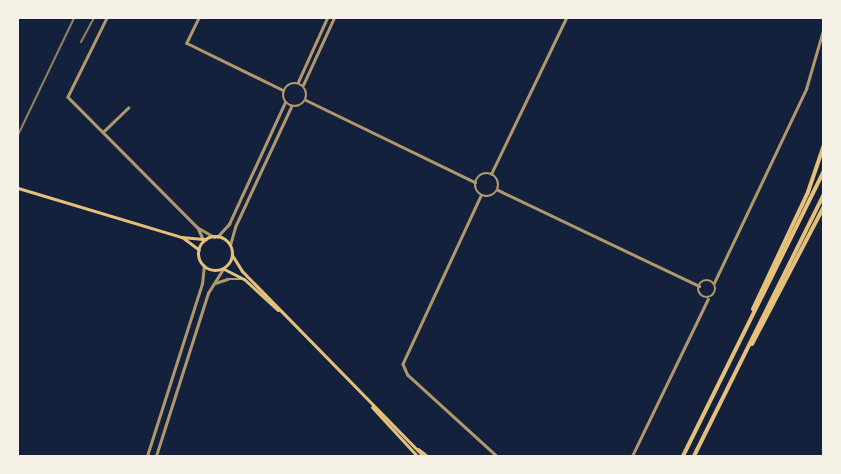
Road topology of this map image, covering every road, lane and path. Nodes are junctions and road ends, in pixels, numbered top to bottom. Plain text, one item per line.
1 (107, 18) edge
2 (199, 18) edge
3 (327, 18) edge
4 (334, 18) edge
5 (566, 18) edge
6 (824, 27) edge
7 (298, 83) junction
8 (303, 85) junction
9 (284, 90) junction
10 (306, 100) junction
11 (285, 102) junction
12 (291, 107) junction
13 (128, 108) dead end
14 (103, 132) junction
15 (824, 146) edge
16 (824, 171) edge
17 (491, 174) junction
18 (475, 182) junction
19 (18, 188) edge
20 (498, 190) junction
21 (824, 194) edge
22 (481, 196) junction
23 (824, 206) edge
24 (197, 227) junction
25 (181, 237) junction
26 (216, 237) junction
27 (205, 240) junction
28 (230, 245) junction
29 (199, 250) junction
30 (232, 255) junction
31 (204, 266) junction
32 (223, 268) junction
33 (244, 279) junction
34 (714, 283) junction
35 (214, 284) junction
36 (699, 286) junction
37 (708, 299) junction
38 (284, 314) junction
39 (734, 352) junction
40 (742, 359) junction
41 (366, 399) junction
42 (404, 437) junction
43 (147, 456) edge
44 (156, 456) edge
45 (418, 456) edge
46 (423, 456) edge
47 (427, 456) edge
48 (497, 456) edge
49 (632, 456) edge
50 (683, 456) edge
51 (694, 456) edge

1 - 14 street
2 - 9 street
3 - 7 street
4 - 8 street
5 - 17 street
6 - 34 street
7 - 8 street
7 - 9 street
8 - 10 street
9 - 11 street
10 - 12 street
10 - 18 street
11 - 12 street
11 - 26 street
12 - 28 street
13 - 14 street
14 - 24 street
15 - 39 main road
16 - 39 main road
17 - 18 street
17 - 20 street
18 - 22 street
19 - 25 main road
20 - 22 street
20 - 36 street
21 - 40 main road
22 - 48 street
23 - 40 main road
24 - 26 street
24 - 27 street
25 - 27 main road
25 - 29 main road
26 - 27 main road
26 - 28 main road
27 - 29 main road
28 - 30 main road
29 - 31 main road
30 - 32 main road
30 - 38 main road
31 - 32 main road
31 - 43 street
32 - 33 main road
32 - 35 street
33 - 35 street
33 - 38 main road
34 - 36 street
34 - 37 street
35 - 44 street
36 - 37 street
37 - 49 street
38 - 41 main road
39 - 50 main road
40 - 51 main road
41 - 42 main road
41 - 45 main road
42 - 46 main road
42 - 47 main road

